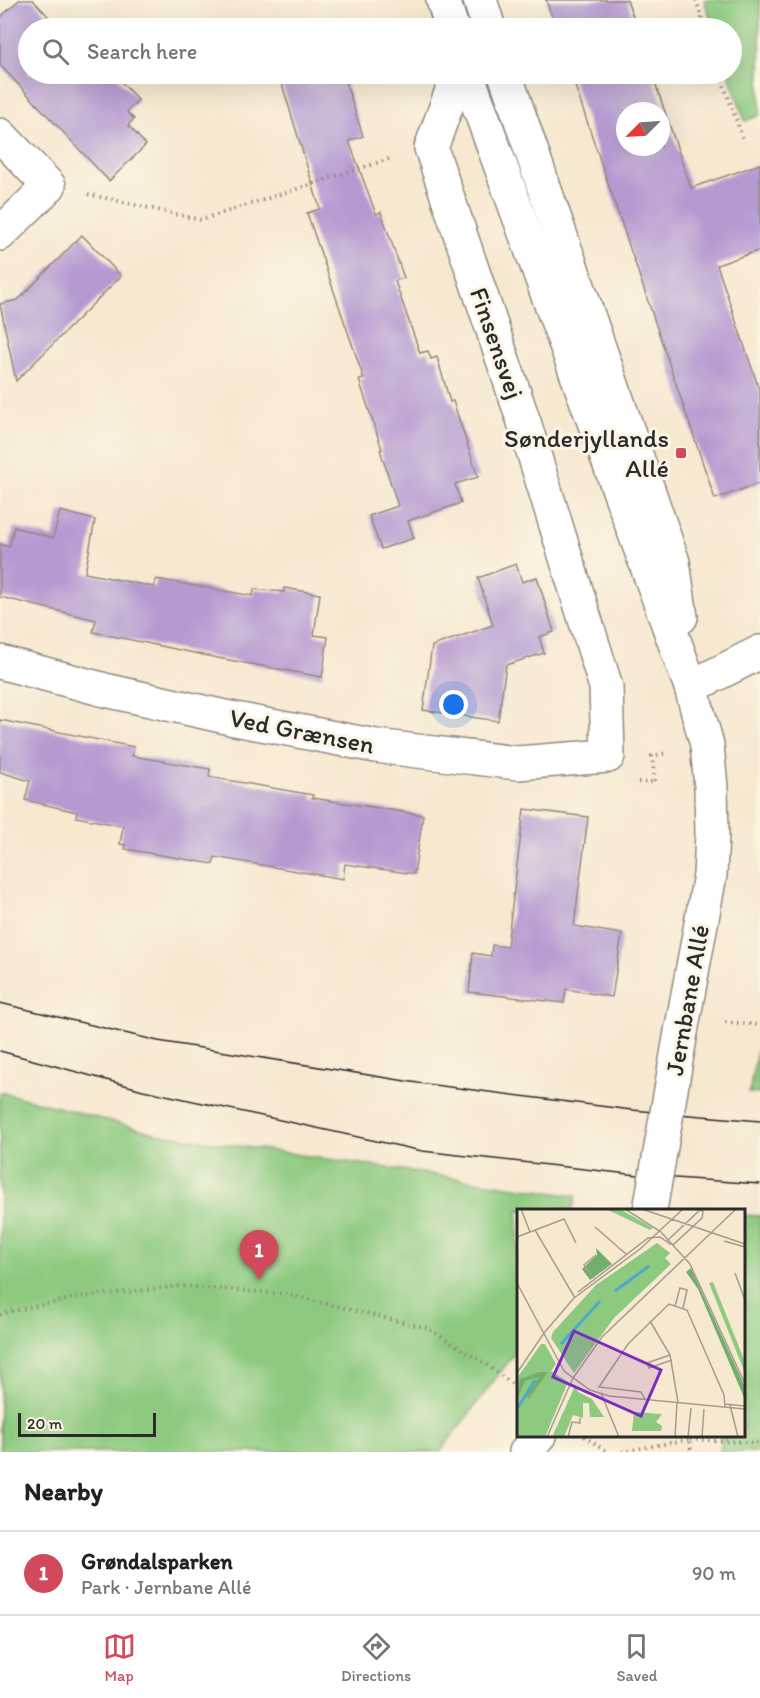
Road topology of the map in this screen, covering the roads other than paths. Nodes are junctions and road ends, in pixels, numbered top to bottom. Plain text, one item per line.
1 (442, 0) edge
2 (480, 0) edge
3 (448, 18) edge
4 (486, 18) edge
5 (454, 84) edge
6 (471, 84) edge
7 (508, 84) edge
8 (0, 135) edge
9 (0, 234) edge
10 (760, 652) edge
11 (0, 662) edge
12 (691, 687) junction
13 (608, 756) joint
14 (650, 1209) edge
15 (538, 1437) edge
16 (526, 1452) edge

1 - 3 street
2 - 4 street
5 - 13 street, Finsensvej
6 - 12 street
7 - 12 street
8 - 9 street
10 - 12 street
11 - 13 street, Ved Grænsen
12 - 14 street, Jernbane Allé, bridge
15 - 16 street

